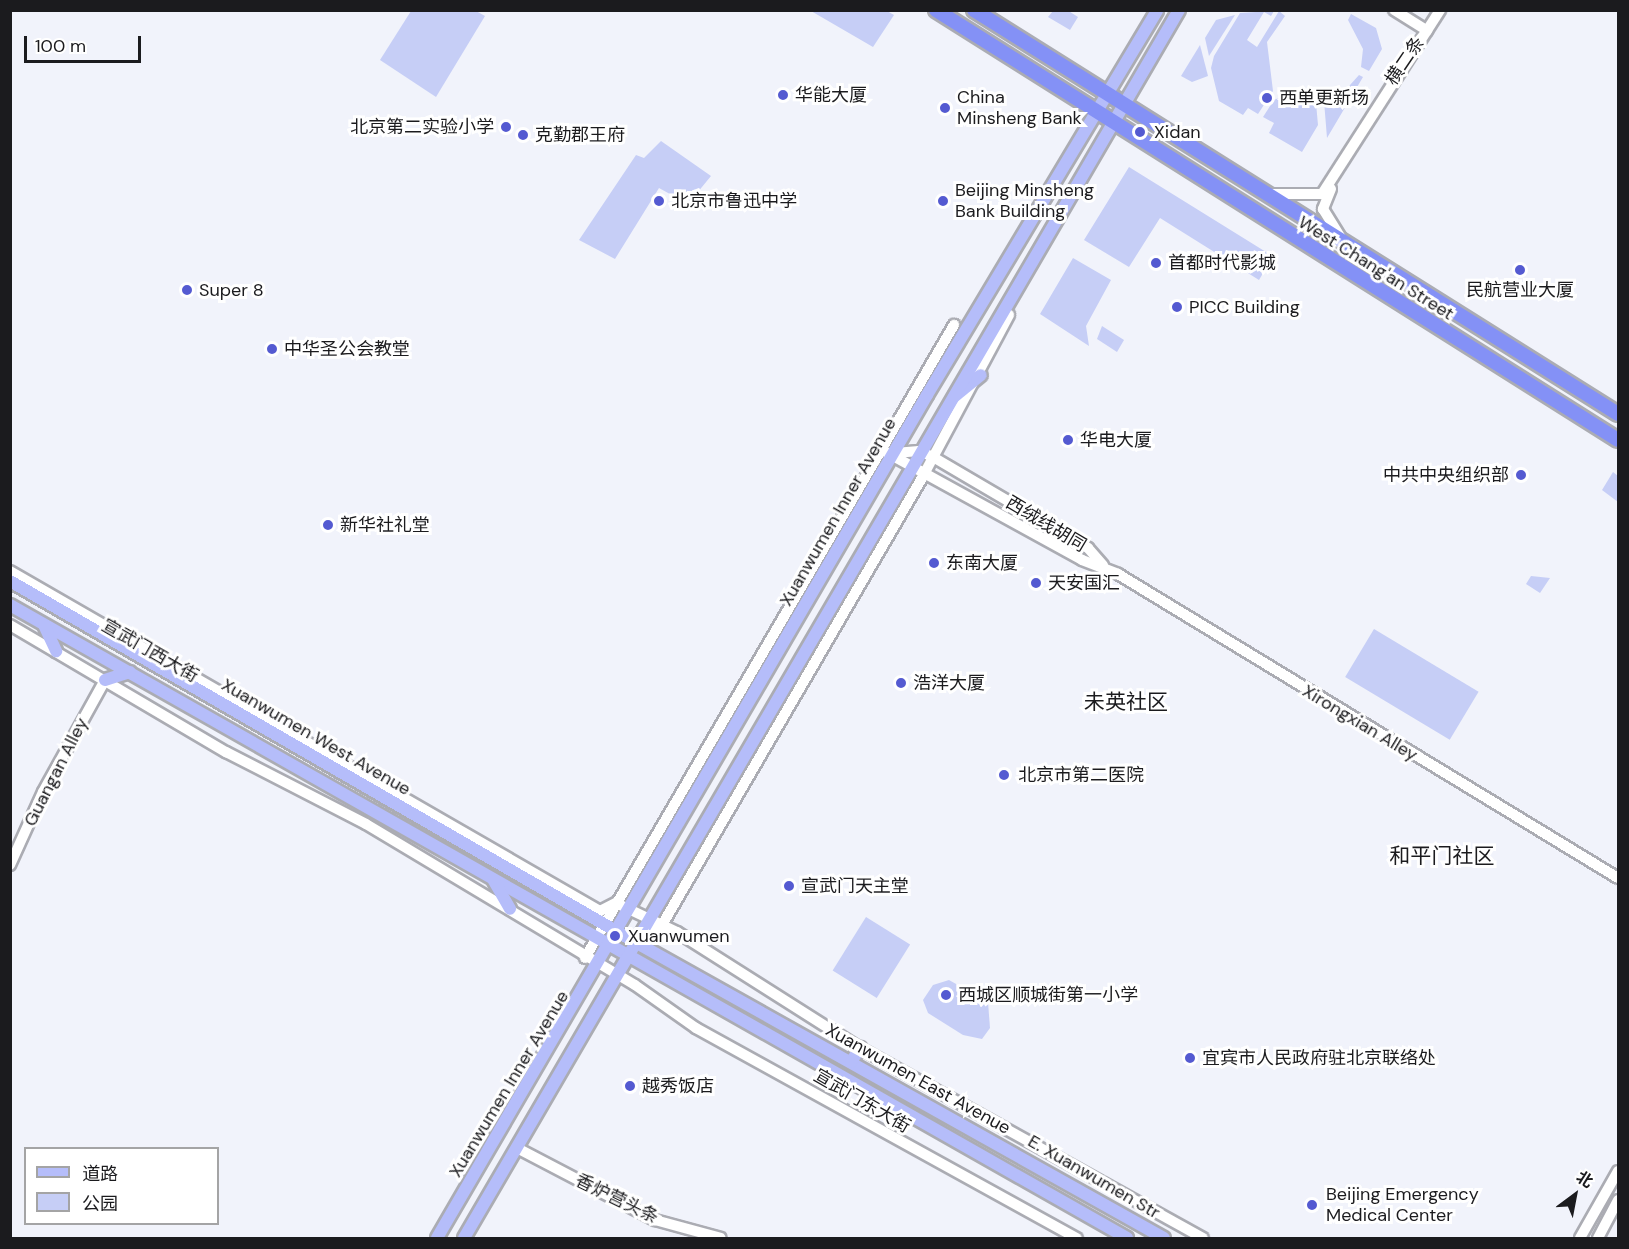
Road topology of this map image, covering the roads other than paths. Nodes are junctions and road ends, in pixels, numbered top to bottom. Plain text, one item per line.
1 (936, 10) edge
2 (974, 10) edge
3 (1157, 10) edge
4 (1179, 10) edge
5 (1394, 10) edge
6 (1440, 10) edge
7 (1427, 30) junction
8 (1107, 94) junction
9 (1126, 106) junction
10 (1095, 112) junction
11 (1115, 125) junction
12 (1270, 194) junction
13 (1342, 240) junction
14 (1009, 315) dead end
15 (954, 325) dead end
16 (981, 375) junction
17 (950, 401) junction
18 (1618, 414) edge
19 (1618, 440) edge
20 (920, 451) junction
21 (889, 452) junction
22 (933, 457) junction
23 (912, 463) junction
24 (927, 470) junction
25 (1103, 566) junction
26 (10, 571) edge
27 (10, 581) edge
28 (10, 605) edge
29 (10, 625) edge
30 (44, 625) junction
31 (56, 651) junction
32 (130, 672) junction
33 (105, 680) junction
34 (759, 757) junction
35 (324, 758) junction
36 (736, 764) junction
37 (10, 865) edge
38 (1618, 878) edge
39 (493, 880) junction
40 (616, 903) junction
41 (510, 909) junction
42 (629, 909) junction
43 (600, 911) junction
44 (648, 918) junction
45 (604, 924) junction
46 (662, 925) junction
47 (616, 932) junction
48 (596, 939) junction
49 (636, 939) junction
50 (610, 946) junction
51 (628, 957) junction
52 (585, 958) junction
53 (600, 966) junction
54 (618, 976) junction
55 (860, 1048) junction
56 (851, 1062) junction
57 (517, 1148) junction
58 (1618, 1171) edge
59 (1618, 1200) edge
60 (437, 1239) edge
61 (465, 1239) edge
62 (721, 1239) edge
63 (1077, 1239) edge
64 (1127, 1239) edge
65 (1164, 1239) edge
66 (1203, 1239) edge
67 (1581, 1239) edge
68 (1598, 1239) edge

1 - 10 highway, West Chang'an Street
2 - 8 highway, West Chang'an Street
3 - 8 main road, Xuanwumen Inner Avenue
4 - 9 main road
5 - 7 street
6 - 7 street
7 - 12 street, 横二条
7 - 13 street, 横二条
8 - 9 highway, West Chang'an Street
8 - 10 main road, Xuanwumen Inner Avenue
9 - 11 main road
9 - 12 highway, West Chang'an Street
10 - 11 highway, West Chang'an Street
10 - 21 main road, Xuanwumen Inner Avenue
11 - 17 main road
11 - 19 highway, West Chang'an Street
12 - 13 highway, West Chang'an Street
13 - 18 highway, West Chang'an Street
14 - 16 street
15 - 21 street
16 - 17 main road
16 - 22 street
17 - 20 main road
20 - 21 street
20 - 22 street, 西绒线胡同
20 - 23 main road
21 - 23 street, 西绒线胡同
21 - 40 street
21 - 42 main road, Xuanwumen Inner Avenue
22 - 24 street
22 - 25 street, 西绒线胡同
23 - 24 street, 西绒线胡同
23 - 36 main road
24 - 25 street, 西绒线胡同
24 - 34 street
25 - 38 street, Xirongxian Alley
26 - 35 street, 宣武门西大街
27 - 35 main road, Xuanwumen West Avenue
28 - 30 main road, Xuanwumen West Avenue
29 - 31 street
30 - 31 main road
30 - 32 main road, Xuanwumen West Avenue
31 - 33 street
32 - 33 main road
32 - 39 main road, Xuanwumen West Avenue
33 - 37 street, Guangan Alley
33 - 41 street
34 - 36 street
34 - 46 street
35 - 43 street, 宣武门西大街
35 - 45 main road, Xuanwumen West Avenue
36 - 44 main road
39 - 41 main road
39 - 48 main road, Xuanwumen West Avenue
40 - 42 street
40 - 43 street
40 - 45 street
41 - 52 street
42 - 44 street
42 - 47 main road, Xuanwumen Inner Avenue
43 - 45 street
44 - 46 street
44 - 49 main road
45 - 47 main road, Xuanwumen West Avenue
45 - 48 street
46 - 49 street
46 - 55 street
47 - 49 main road, Xuanwumen West Avenue
47 - 50 main road, Xuanwumen Inner Avenue
48 - 50 main road, Xuanwumen West Avenue
48 - 52 street
49 - 51 main road
49 - 56 main road, Xuanwumen East Avenue
50 - 51 main road, Xuanwumen West Avenue
50 - 53 main road, Xuanwumen Inner Avenue
51 - 54 main road
51 - 64 main road, 宣武门东大街
52 - 53 street, 宣武门东大街
53 - 54 street, 宣武门东大街
53 - 60 main road, Xuanwumen Inner Avenue
54 - 57 main road
54 - 63 street, 宣武门东大街
55 - 56 main road
55 - 66 street, E. Xuanwumen Str
56 - 65 main road, Xuanwumen East Avenue
57 - 61 main road
57 - 62 street, 香炉营头条
58 - 67 street
59 - 68 street

